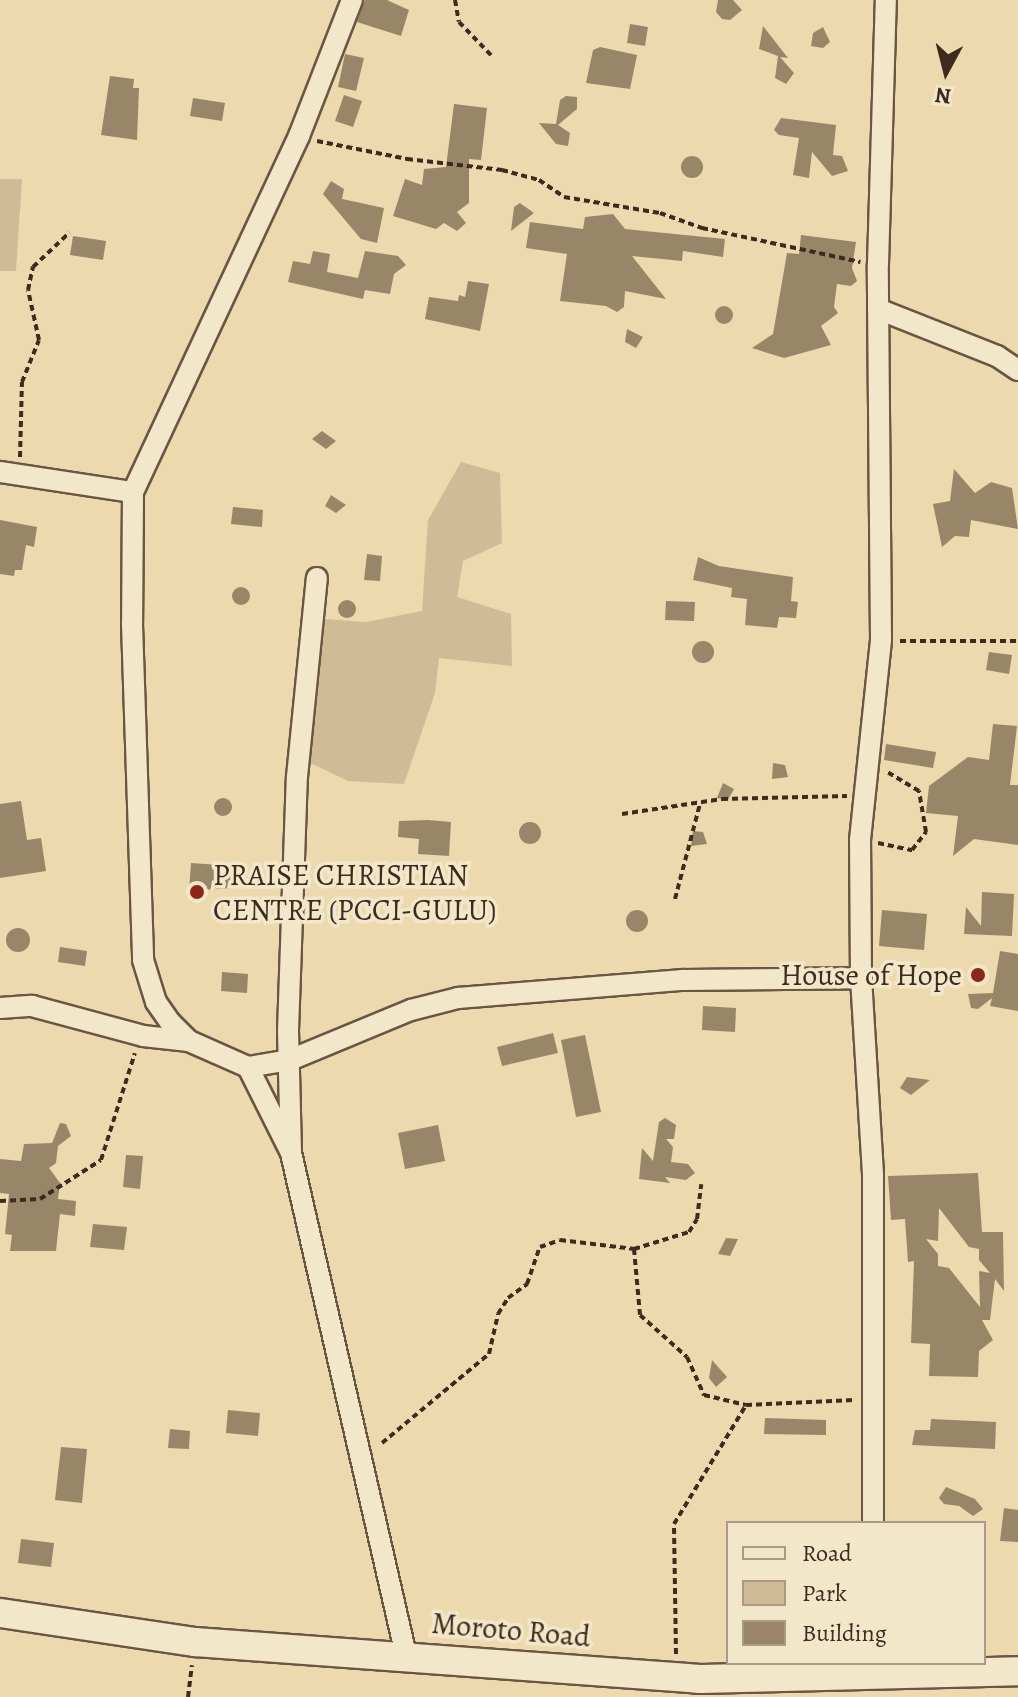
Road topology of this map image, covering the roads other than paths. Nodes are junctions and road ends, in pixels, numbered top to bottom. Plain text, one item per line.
1 (352, 0) edge
2 (886, 0) edge
3 (878, 309) junction
4 (1018, 370) edge
5 (10, 474) edge
6 (133, 492) junction
7 (317, 578) dead end
8 (861, 978) junction
9 (0, 1008) edge
10 (189, 1041) junction
11 (290, 1060) junction
12 (248, 1067) junction
13 (291, 1153) junction
14 (873, 1521) edge
15 (0, 1613) edge
16 (406, 1655) junction
17 (874, 1667) edge
18 (1018, 1671) edge
19 (692, 1684) edge

1 - 6 street
2 - 3 street
3 - 4 street
3 - 8 street
5 - 6 street
6 - 10 street
7 - 11 street
8 - 11 street
8 - 14 street
9 - 10 street
10 - 12 street
11 - 12 street
11 - 13 street
12 - 13 street
13 - 16 street
15 - 16 main road, Moroto Road
16 - 19 main road, Moroto Road
17 - 18 main road, Moroto Road
17 - 19 main road, Moroto Road

